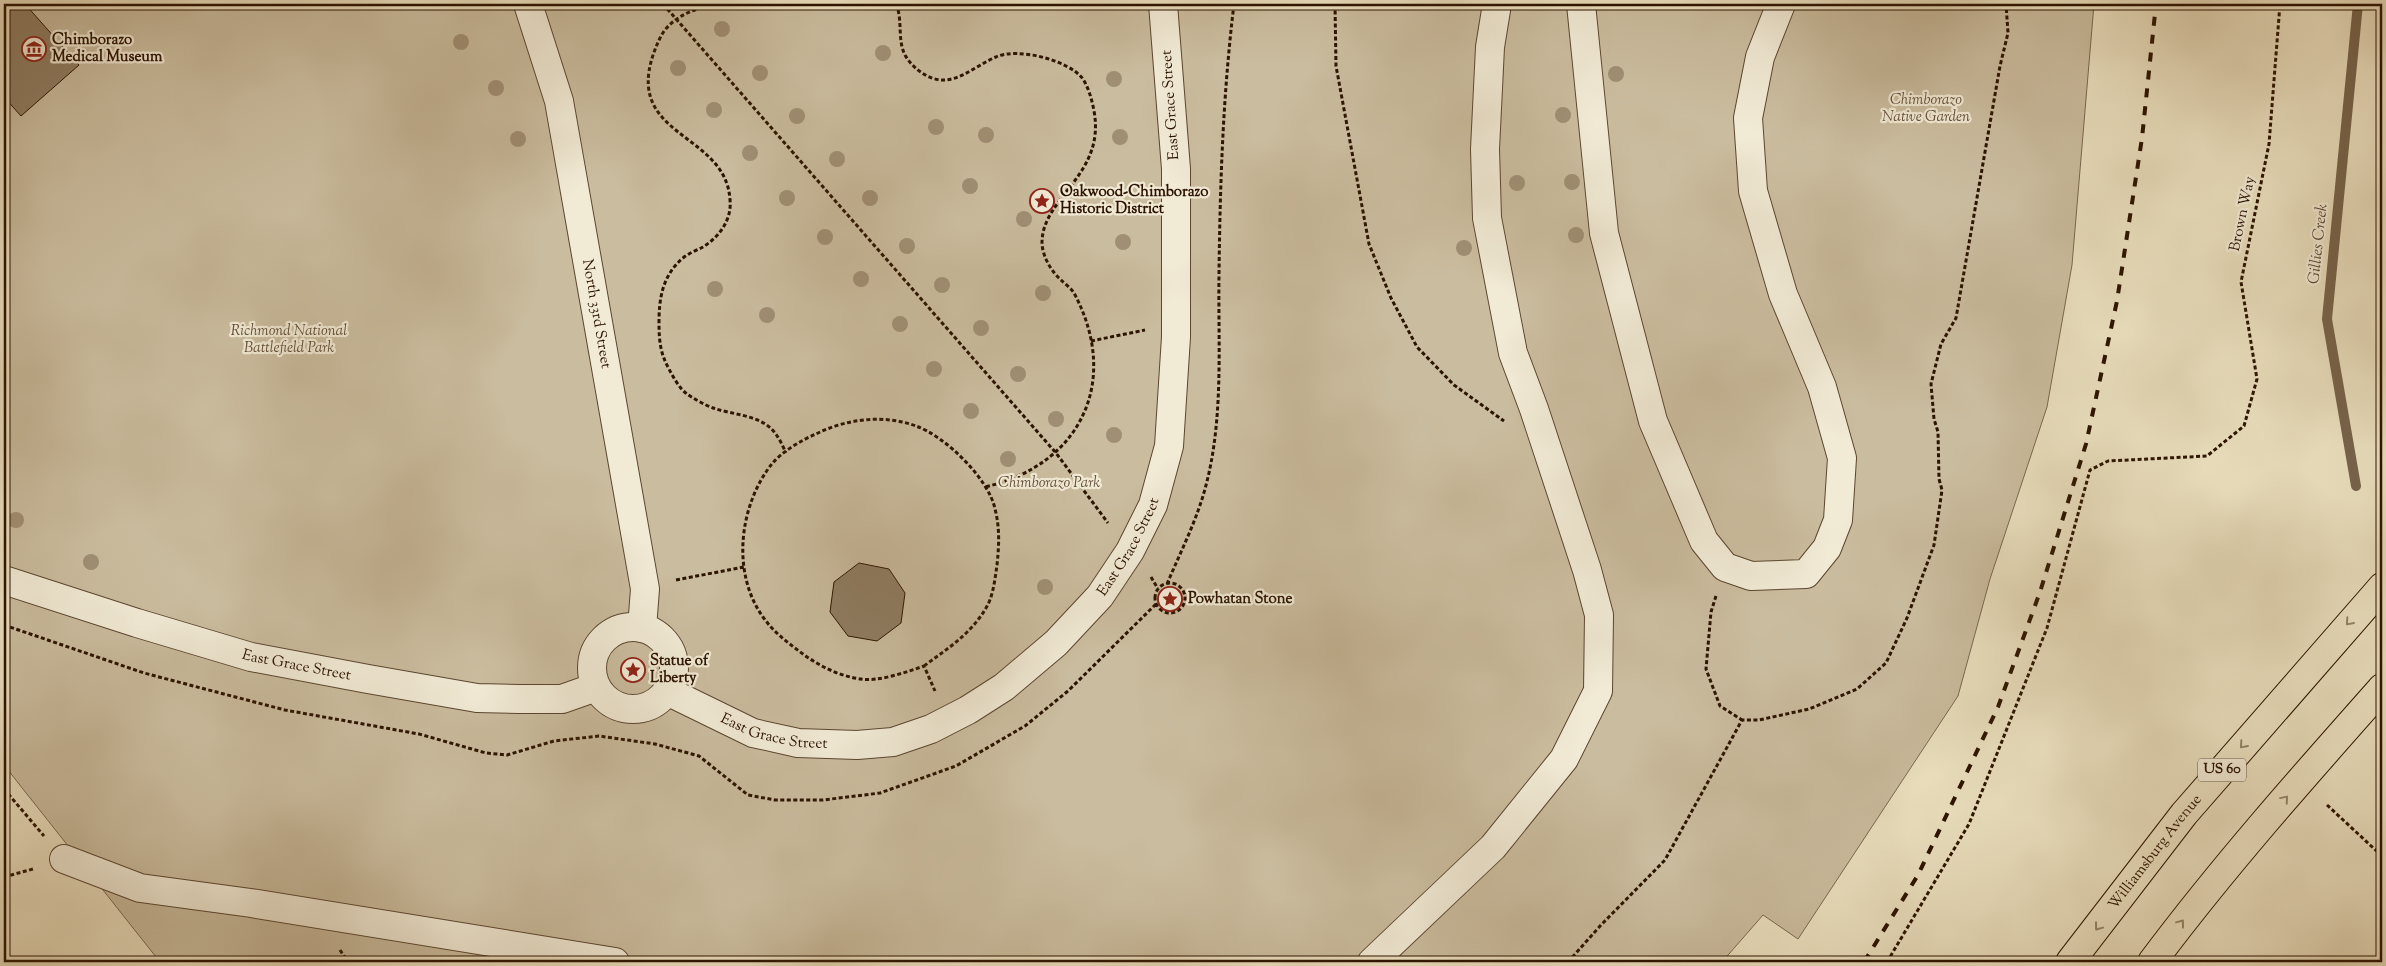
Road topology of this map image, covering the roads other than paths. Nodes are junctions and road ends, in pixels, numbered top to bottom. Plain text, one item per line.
1 (528, 4) edge
2 (1163, 4) edge
3 (1498, 4) edge
4 (1581, 4) edge
5 (1781, 4) edge
6 (4, 580) edge
7 (2382, 587) edge
8 (642, 628) junction
9 (596, 687) junction
10 (2382, 688) edge
11 (667, 691) junction
12 (64, 860) dead end
13 (615, 962) edge
14 (1372, 962) edge
15 (2070, 962) edge
16 (2152, 962) edge

1 - 8 street, North 33rd Street
2 - 11 street, East Grace Street
3 - 14 street
4 - 5 street
6 - 9 street, East Grace Street
7 -> 15 main road, Williamsburg Avenue / US 60
8 - 9 street
8 - 11 street
9 - 11 street
16 -> 10 main road
12 - 13 street

